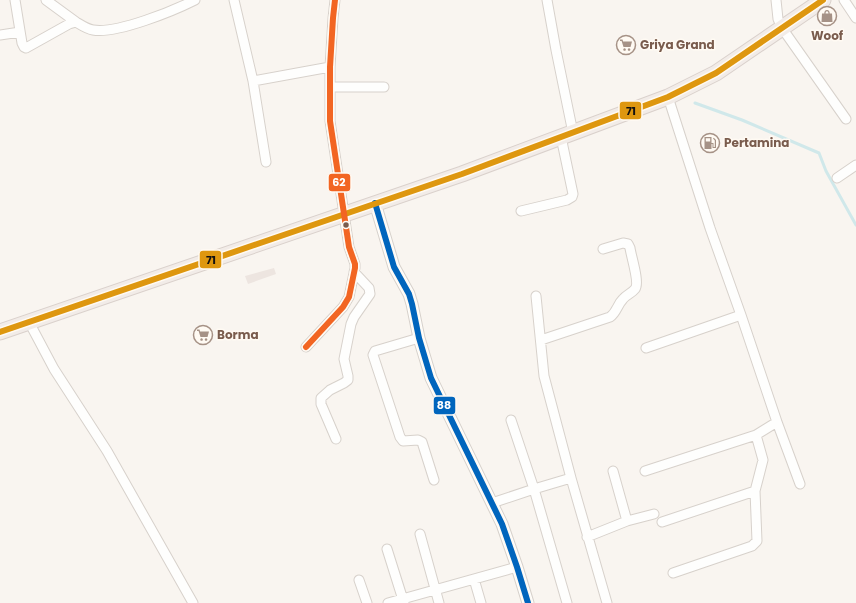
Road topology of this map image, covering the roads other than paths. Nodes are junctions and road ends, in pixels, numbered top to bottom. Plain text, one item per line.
1 (15, 0) edge
2 (46, 0) edge
3 (195, 0) edge
4 (234, 0) edge
5 (335, 0) edge
6 (547, 0) edge
7 (776, 0) edge
8 (823, 0) edge
9 (844, 0) edge
10 (856, 18) edge
11 (76, 22) junction
12 (782, 28) junction
13 (20, 32) junction
14 (0, 35) edge
15 (330, 67) junction
16 (253, 81) junction
17 (330, 87) junction
18 (384, 87) dead end
19 (668, 98) junction
20 (846, 120) dead end
21 (567, 135) junction
22 (266, 162) dead end
23 (856, 165) edge
24 (837, 178) dead end
25 (368, 206) junction
26 (521, 211) dead end
27 (345, 214) junction
28 (603, 249) dead end
29 (354, 272) junction
30 (536, 296) dead end
31 (741, 315) junction
32 (28, 322) junction
33 (0, 332) edge
34 (419, 338) junction
35 (541, 340) junction
36 (306, 347) dead end
37 (646, 348) dead end
38 (511, 420) dead end
39 (777, 422) junction
40 (756, 435) junction
41 (336, 439) dead end
42 (613, 471) dead end
43 (645, 471) dead end
44 (571, 478) junction
45 (434, 480) dead end
46 (800, 484) dead end
47 (534, 489) junction
48 (755, 491) junction
49 (492, 503) junction
50 (654, 514) dead end
51 (627, 521) junction
52 (662, 522) dead end
53 (420, 534) dead end
54 (587, 537) junction
55 (387, 549) dead end
56 (517, 567) junction
57 (673, 573) dead end
58 (474, 579) junction
59 (359, 580) dead end
60 (436, 590) junction
61 (403, 601) edge
62 (193, 603) edge
63 (367, 603) edge
64 (388, 603) edge
65 (439, 603) edge
66 (482, 603) edge
67 (528, 603) edge
68 (567, 603) edge
69 (606, 603) edge

1 - 13 street
2 - 11 street
3 - 11 street
4 - 16 street
5 - 15 street
6 - 21 street
7 - 12 street
8 - 12 highway
9 - 10 street
11 - 13 street
12 - 19 highway
12 - 20 street
13 - 14 street
15 - 16 street
15 - 17 street
16 - 22 street
17 - 18 street
17 - 27 street
19 - 21 highway
19 - 31 street
21 - 25 highway
21 - 26 street
23 - 24 street
25 - 27 highway
25 - 34 street
27 - 29 street
27 - 32 highway
28 - 35 street
29 - 36 street
29 - 41 street
30 - 35 street
31 - 37 street
31 - 39 street
32 - 33 highway
32 - 62 street
34 - 45 street
34 - 49 street
35 - 44 street
38 - 47 street
39 - 40 street
39 - 46 street
40 - 43 street
40 - 48 street
42 - 51 street
44 - 47 street
44 - 54 street
47 - 49 street
47 - 68 street
48 - 52 street
48 - 57 street
49 - 56 street
50 - 51 street
51 - 54 street
53 - 60 street
54 - 69 street
55 - 61 street
56 - 58 street
56 - 67 street
58 - 60 street
58 - 66 street
59 - 63 street
60 - 61 street
60 - 65 street
61 - 64 street

